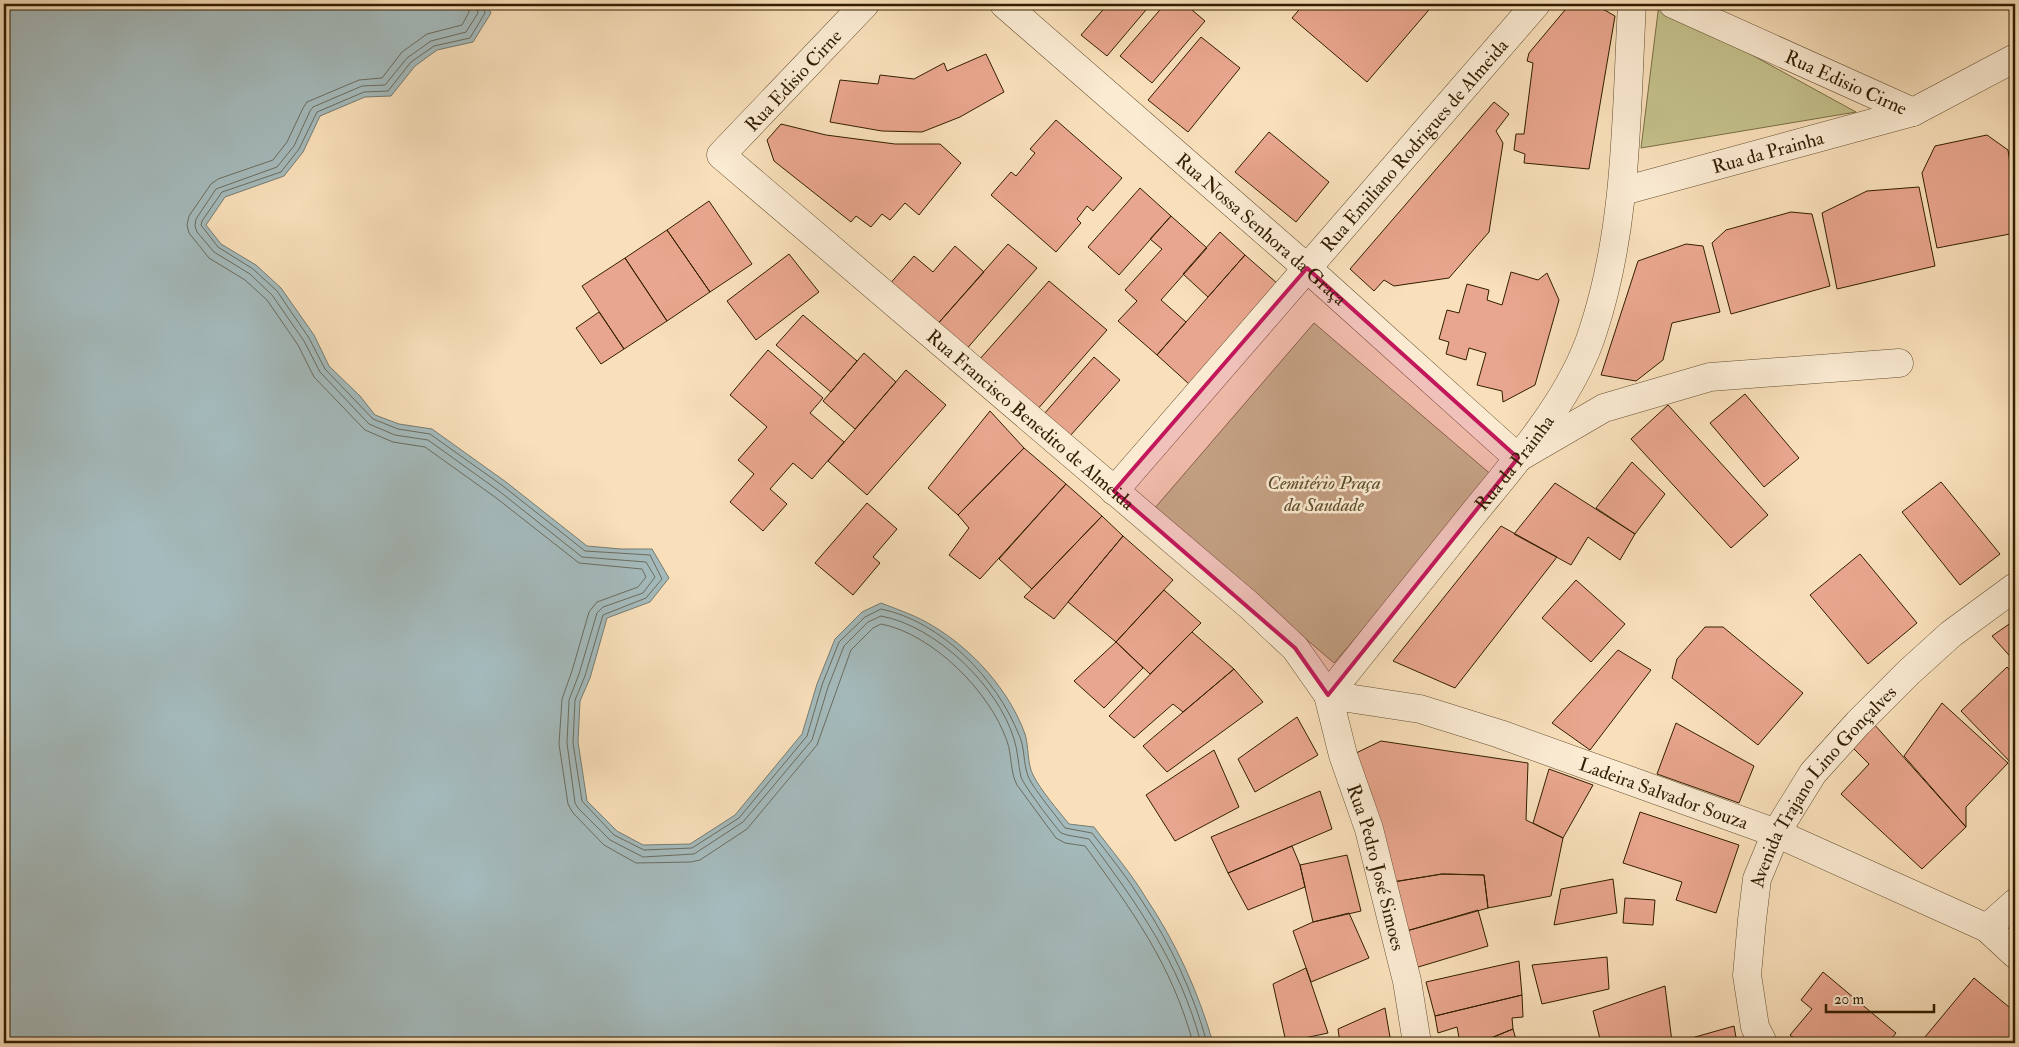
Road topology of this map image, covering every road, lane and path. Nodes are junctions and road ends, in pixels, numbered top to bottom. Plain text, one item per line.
1 (864, 4) edge
2 (1004, 4) edge
3 (1536, 4) edge
4 (1632, 4) edge
5 (1673, 4) edge
6 (2015, 58) edge
7 (1913, 112) junction
8 (721, 155) joint
9 (1623, 191) junction
10 (1307, 268) junction
11 (1899, 363) dead end
12 (1518, 458) junction
13 (1114, 491) junction
14 (2015, 587) edge
15 (1328, 695) junction
16 (1776, 834) junction
17 (2015, 903) edge
18 (1987, 928) junction
19 (2015, 954) edge
20 (1417, 1043) edge
21 (1763, 1043) edge

1 - 8 street, Rua Edisio Cirne
2 - 10 street, Rua Nossa Senhora da Graça
3 - 10 street, Rua Emiliano Rodrigues de Almeida
4 - 9 street, Rua da Prainha
5 - 7 street, Rua Edisio Cirne
6 - 7 street, Rua Edisio Cirne
7 - 9 street, Rua da Prainha
8 - 13 street, Rua Francisco Benedito de Almeida
9 - 12 street, Rua da Prainha
10 - 12 street, Rua Nossa Senhora da Graça
10 - 13 street, Rua Emiliano Rodrigues de Almeida
11 - 12 street
12 - 15 street, Rua da Prainha
13 - 15 street, Rua Francisco Benedito de Almeida
14 - 16 street, Avenida Trajano Lino Gonçalves
15 - 16 street, Ladeira Salvador Souza
15 - 20 street, Rua Pedro José Simoes
16 - 18 street, Ladeira Salvador Souza
16 - 21 street, Avenida Trajano Lino Gonçalves
17 - 18 street
18 - 19 street, Ladeira Salvador Souza

